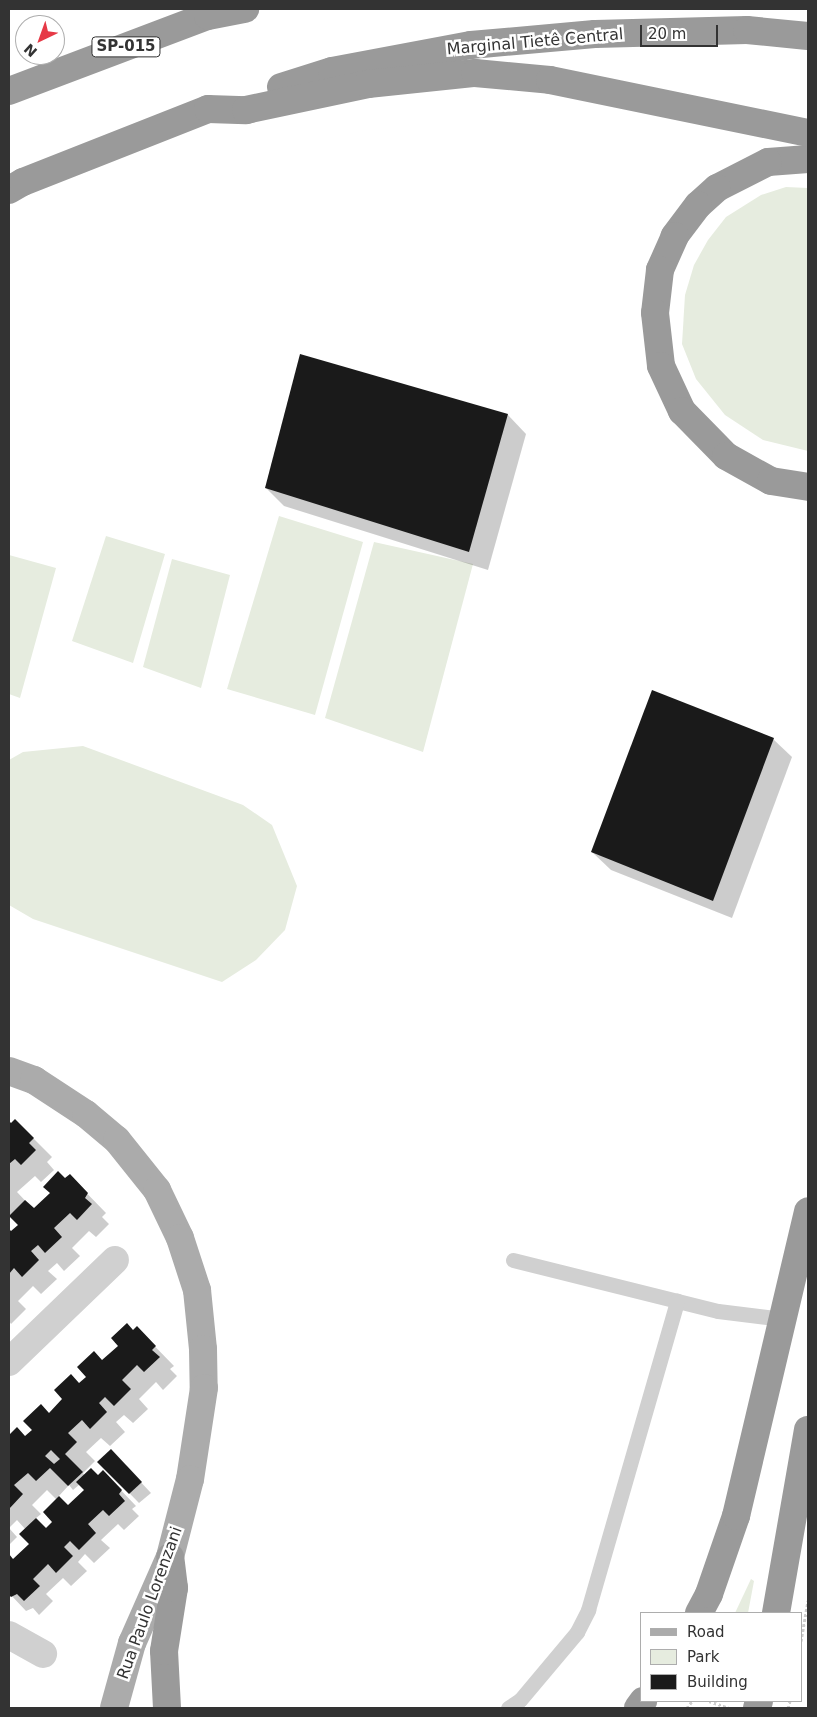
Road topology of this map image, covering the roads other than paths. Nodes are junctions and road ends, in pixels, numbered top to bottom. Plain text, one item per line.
1 (245, 9) edge
2 (808, 36) edge
3 (9, 91) edge
4 (208, 109) junction
5 (808, 133) edge
6 (808, 159) edge
7 (9, 190) edge
8 (808, 487) edge
9 (9, 1071) edge
10 (808, 1212) edge
11 (115, 1260) dead end
12 (513, 1260) dead end
13 (676, 1301) junction
14 (783, 1319) junction
15 (9, 1362) edge
16 (808, 1430) edge
17 (170, 1557) junction
18 (700, 1612) edge
19 (776, 1612) edge
20 (9, 1635) edge
21 (43, 1654) dead end
22 (114, 1708) edge
23 (167, 1708) edge
24 (508, 1708) edge

1 - 3 highway, SP-015
2 - 4 highway, Marginal Tietê Central
4 - 5 highway
4 - 7 highway, Marginal Tietê Central
6 - 8 highway
9 - 17 main road, Rua Paulo Lorenzani
10 - 14 highway
11 - 15 street
12 - 13 lane
13 - 14 lane
13 - 24 lane
14 - 18 highway
16 - 19 highway
17 - 22 main road, Rua Paulo Lorenzani
17 - 23 highway
20 - 21 street

